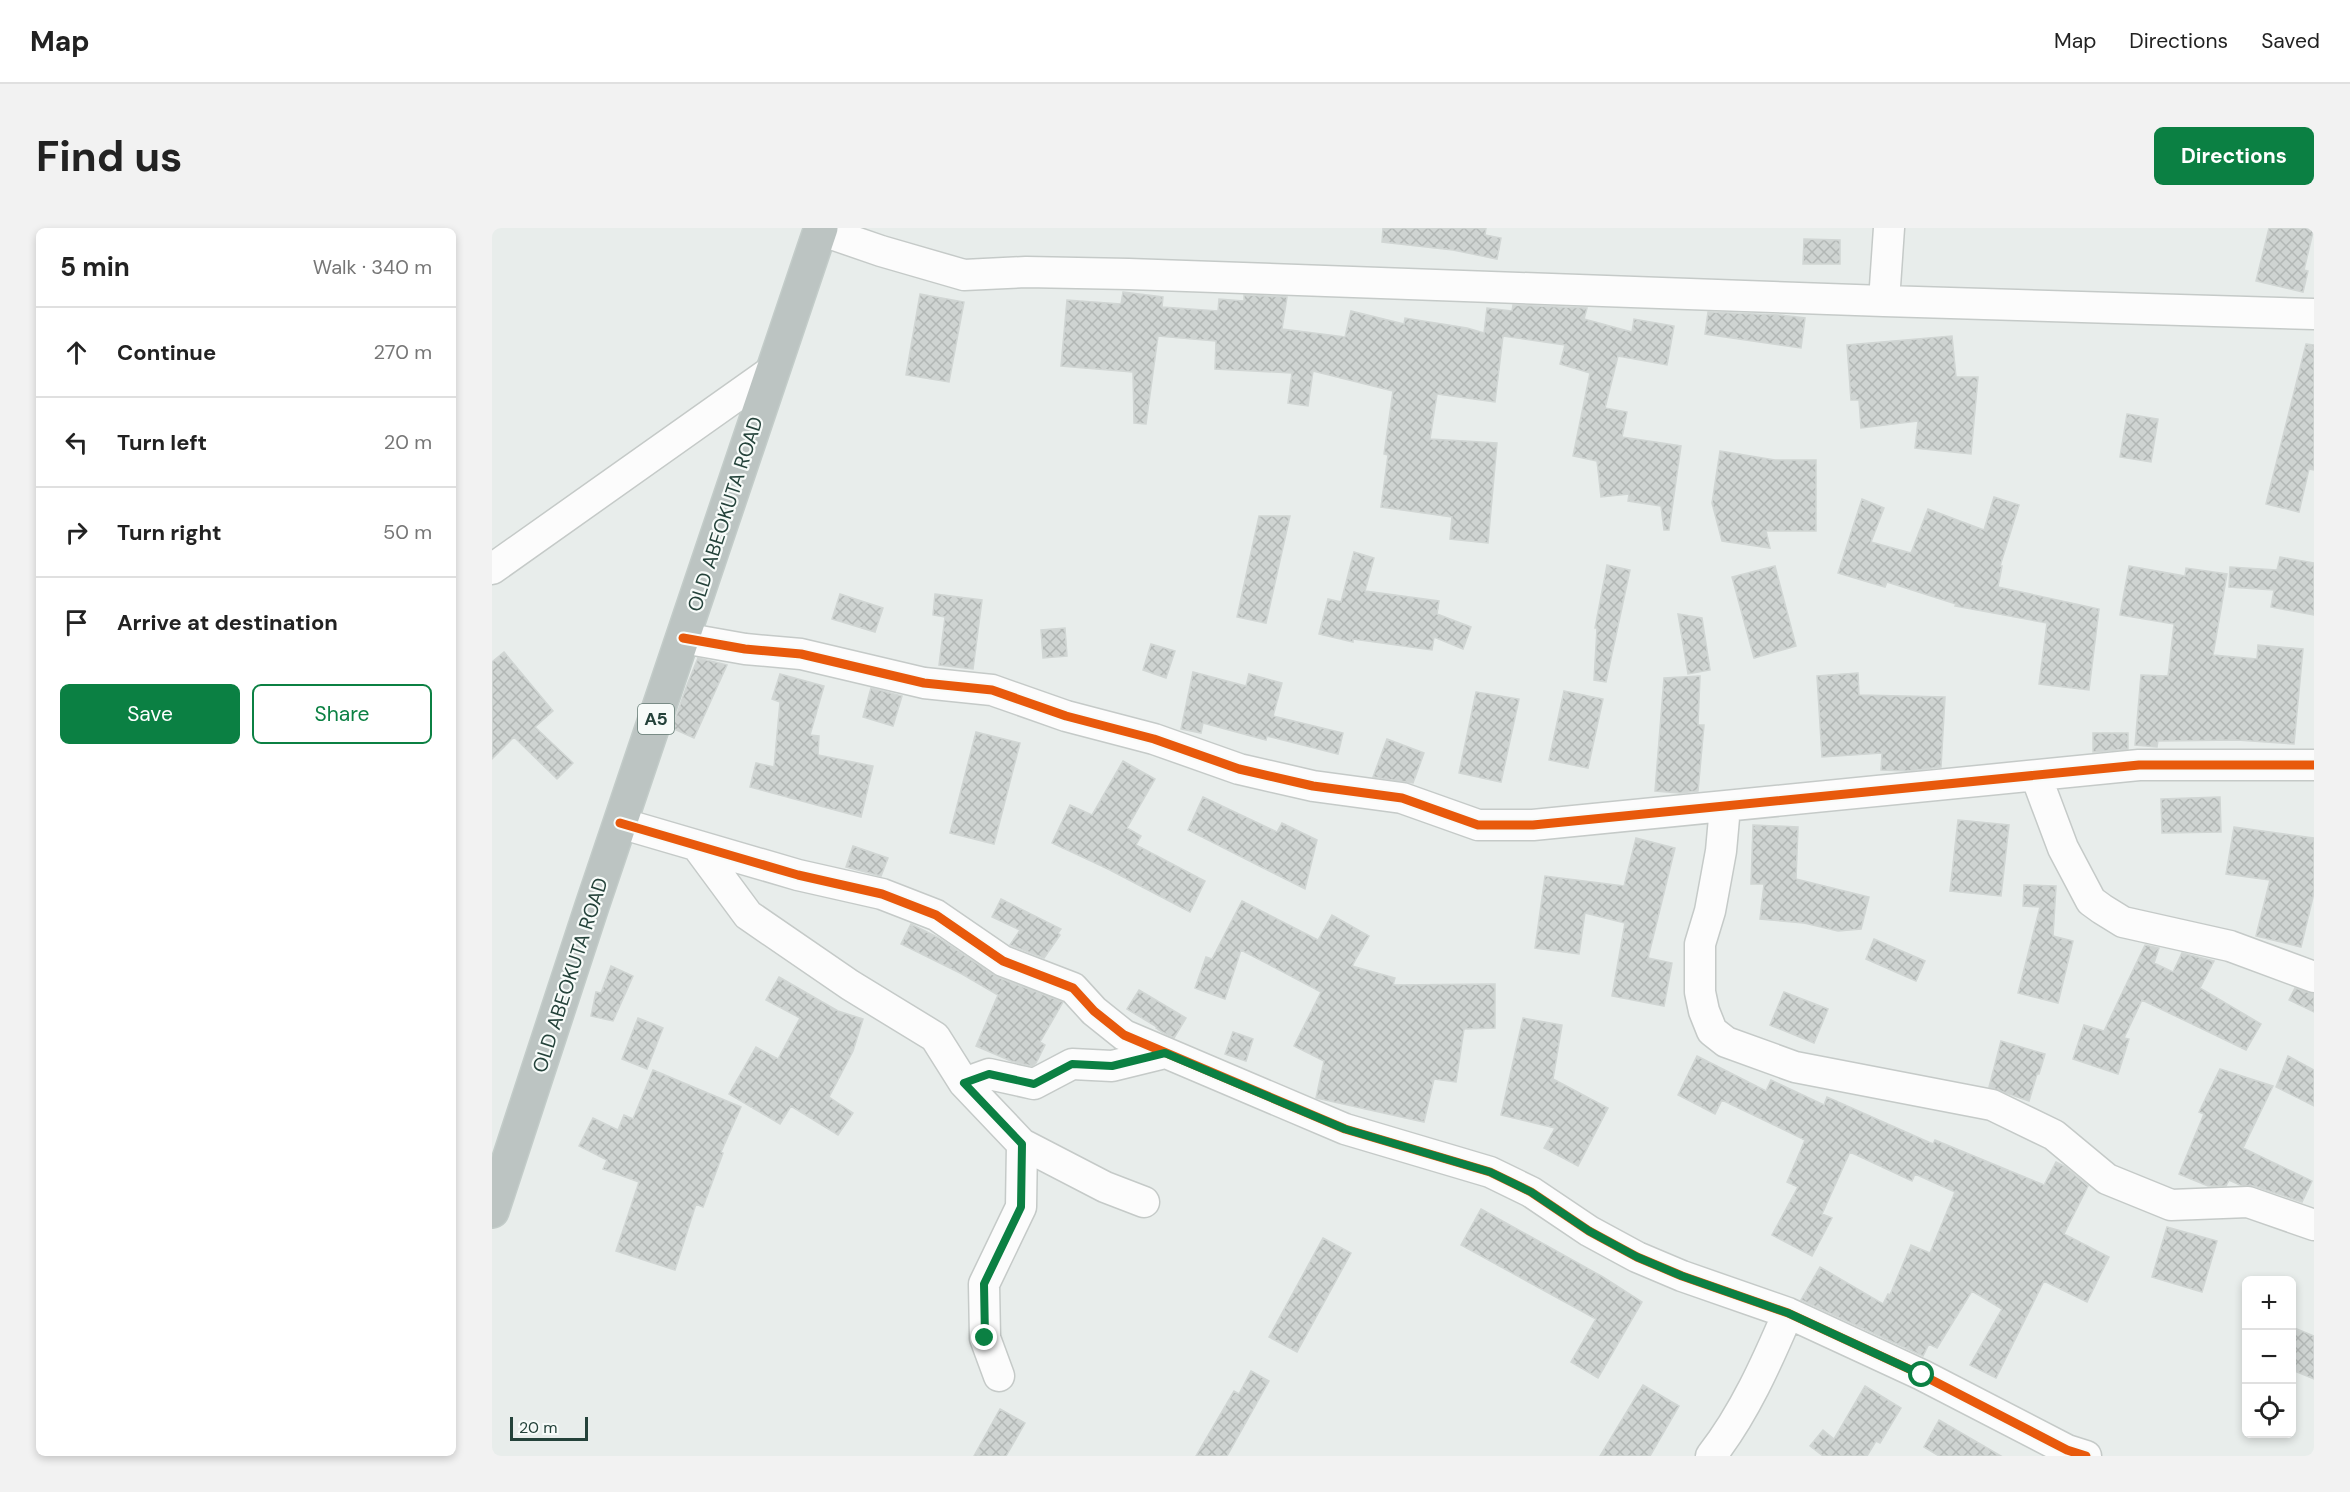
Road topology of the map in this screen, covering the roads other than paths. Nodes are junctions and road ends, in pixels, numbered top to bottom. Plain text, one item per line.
1 (1889, 228) edge
2 (821, 229) edge
3 (1884, 301) junction
4 (2314, 314) edge
5 (773, 370) junction
6 (492, 569) edge
7 (683, 639) junction
8 (2314, 765) edge
9 (2036, 776) junction
10 (1725, 807) junction
11 (620, 823) junction
12 (698, 846) junction
13 (2314, 976) edge
14 (1165, 1053) junction
15 (964, 1083) junction
16 (1022, 1144) junction
17 (1144, 1202) dead end
18 (492, 1211) edge
19 (2314, 1225) edge
20 (1788, 1313) junction
21 (999, 1376) dead end
22 (1711, 1456) edge
23 (2086, 1456) edge

1 - 3 street
2 - 3 street
2 - 5 highway, OLD ABEOKUTA ROAD / A5
3 - 4 street
5 - 6 street
5 - 7 highway, OLD ABEOKUTA ROAD / A5
7 - 10 street
7 - 11 highway, OLD ABEOKUTA ROAD / A5
8 - 9 street
9 - 10 street
9 - 13 street
10 - 19 street
11 - 12 street
11 - 18 highway, OLD ABEOKUTA ROAD / A5
12 - 14 street
12 - 15 street
14 - 15 street
14 - 20 street
15 - 16 street
16 - 17 street
16 - 21 street
20 - 22 street
20 - 23 street

